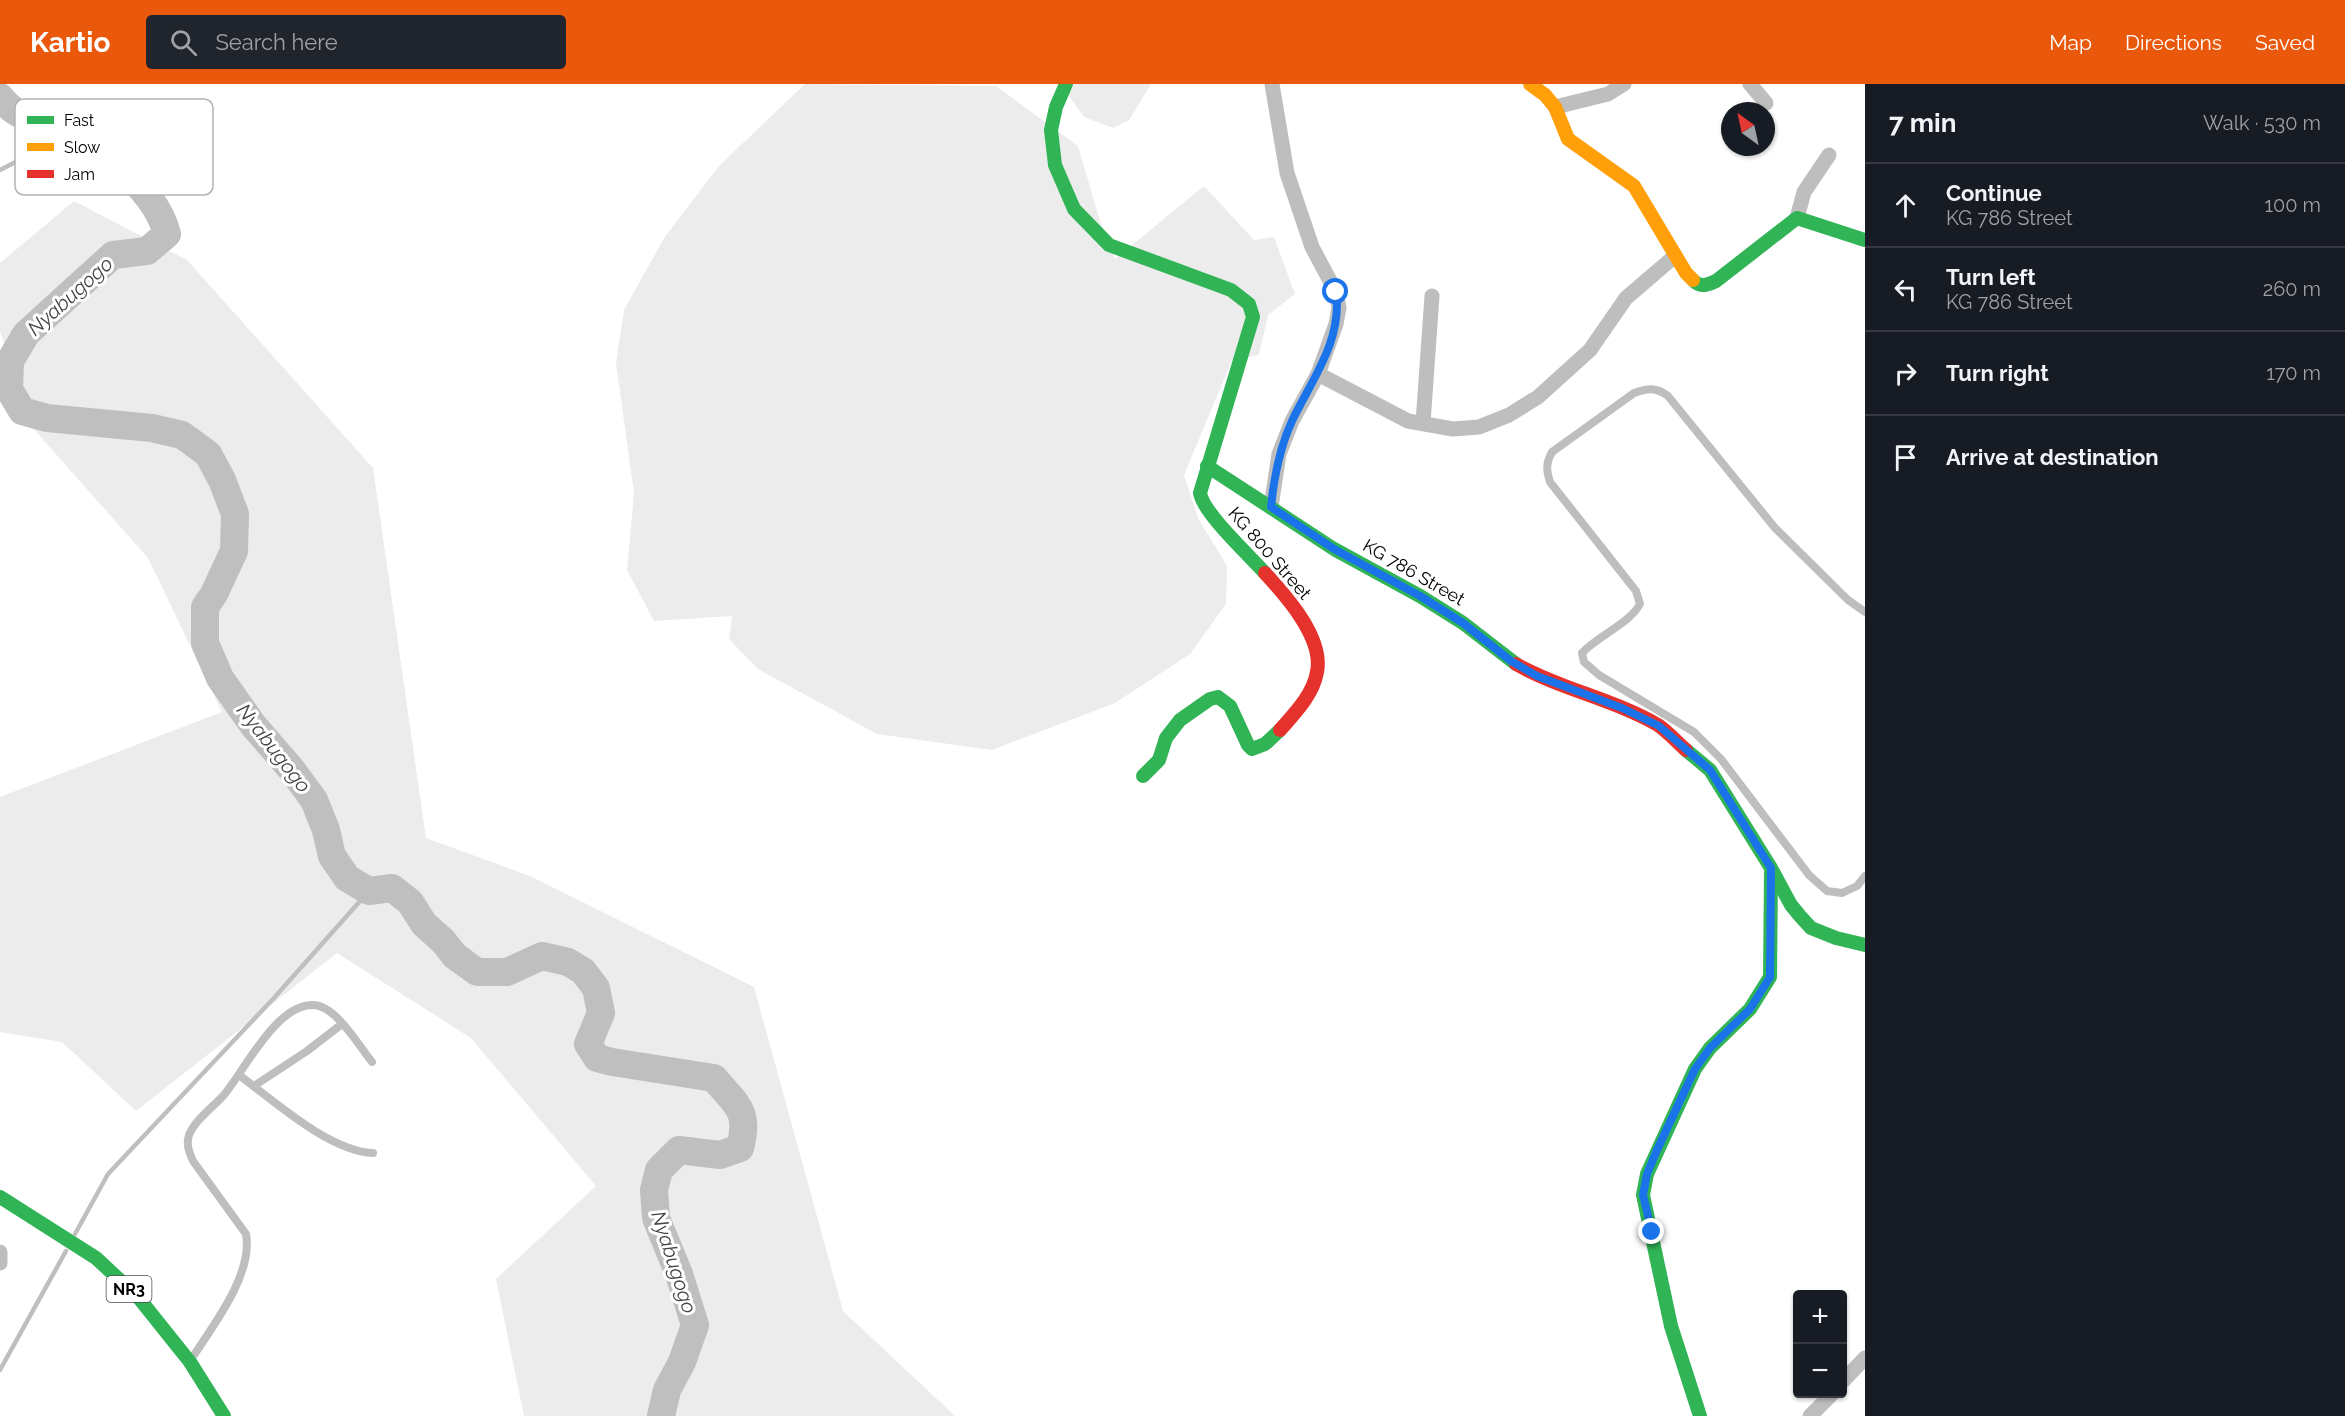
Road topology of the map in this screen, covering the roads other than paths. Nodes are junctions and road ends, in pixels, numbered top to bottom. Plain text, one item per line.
1 (1066, 84) edge
2 (1272, 84) edge
3 (1530, 84) edge
4 (1624, 84) edge
5 (1750, 84) edge
6 (1765, 102) edge
7 (1555, 107) junction
8 (1829, 155) dead end
9 (1797, 218) junction
10 (1865, 240) edge
11 (1675, 256) junction
12 (1432, 296) dead end
13 (1318, 374) junction
14 (1423, 423) junction
15 (1207, 466) junction
16 (1271, 507) junction
17 (1865, 612) edge
18 (1143, 776) dead end
19 (1771, 868) junction
20 (1865, 876) edge
21 (1865, 945) edge
22 (342, 1024) junction
23 (372, 1062) dead end
24 (239, 1075) junction
25 (254, 1086) junction
26 (373, 1154) dead end
27 (0, 1197) edge
28 (0, 1252) edge
29 (0, 1263) edge
30 (1865, 1358) edge
31 (190, 1362) junction
32 (1847, 1377) edge
33 (1828, 1398) edge
34 (224, 1416) edge
35 (1700, 1416) edge
36 (1810, 1416) edge

1 - 15 main road, KG 800 Street
2 - 13 street
3 - 7 main road
4 - 7 street
5 - 6 street
7 - 11 main road
8 - 9 street
9 - 10 main road
9 - 11 main road
11 - 14 street
12 - 14 street
13 - 14 street
13 - 16 street
15 - 16 main road, KG 800 Street
15 - 18 main road, KG 800 Street
16 - 19 main road, KG 786 Street
17 - 20 lane
19 - 21 main road, KG 786 Street
19 - 35 main road
22 - 23 lane
22 - 24 lane
22 - 25 lane
24 - 25 lane
24 - 31 lane
25 - 26 lane
27 - 31 main road, NR3
28 - 29 street
30 - 32 street
31 - 34 main road, NR3
33 - 36 street

